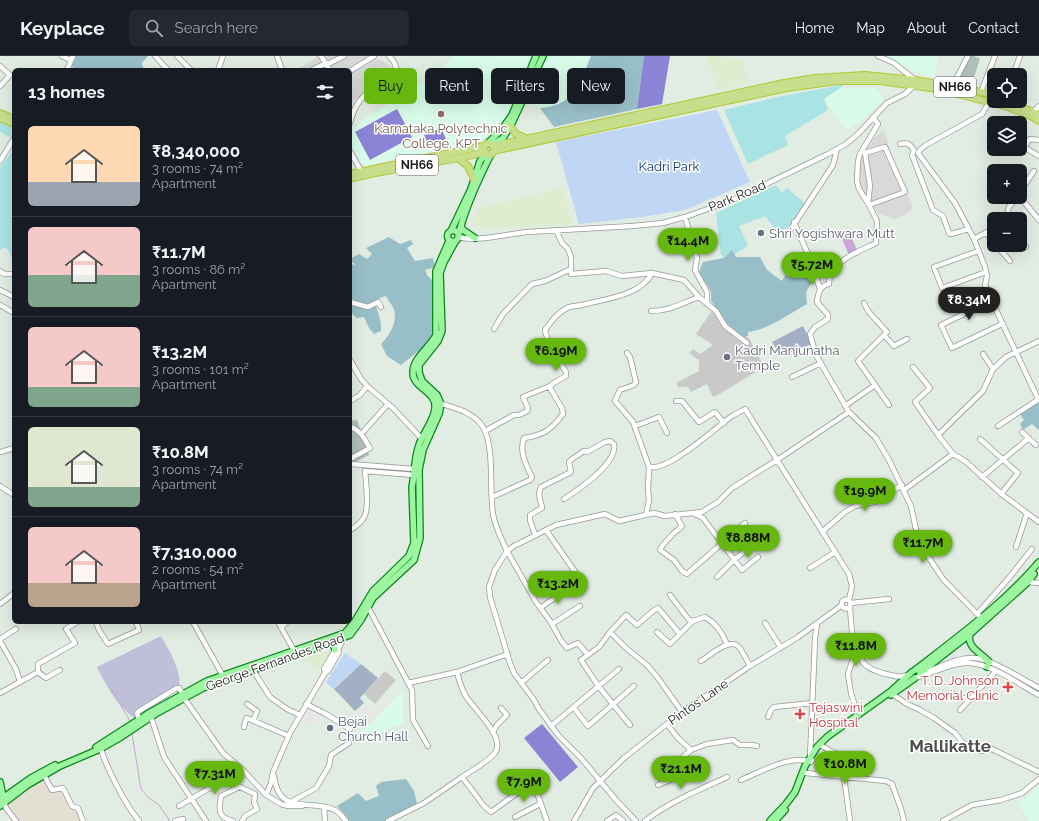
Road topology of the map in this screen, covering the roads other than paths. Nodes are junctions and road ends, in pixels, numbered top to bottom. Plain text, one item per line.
1 (62, 56) edge
2 (156, 56) edge
3 (177, 56) edge
4 (223, 56) edge
5 (277, 56) edge
6 (321, 56) edge
7 (344, 56) edge
8 (374, 56) edge
9 (389, 56) edge
10 (536, 56) edge
11 (543, 56) edge
12 (878, 56) edge
13 (968, 56) edge
14 (995, 56) edge
15 (1020, 56) edge
16 (71, 58) edge
17 (326, 64) junction
18 (0, 66) edge
19 (68, 68) edge
20 (166, 68) edge
21 (189, 68) edge
22 (219, 68) edge
23 (281, 68) edge
24 (317, 68) edge
25 (329, 68) edge
26 (1016, 68) edge
27 (352, 70) edge
28 (915, 82) junction
29 (0, 86) edge
30 (952, 87) junction
31 (981, 92) junction
32 (987, 96) edge
33 (987, 98) edge
34 (987, 106) edge
35 (1039, 106) edge
36 (1010, 108) edge
37 (1024, 108) edge
38 (352, 112) edge
39 (0, 113) edge
40 (1036, 113) edge
41 (873, 117) junction
42 (0, 118) edge
43 (12, 118) edge
44 (512, 118) junction
45 (1039, 121) edge
46 (12, 123) edge
47 (510, 126) junction
48 (531, 138) junction
49 (1039, 140) edge
50 (12, 142) edge
51 (900, 144) dead end
52 (489, 149) junction
53 (837, 149) junction
54 (352, 155) edge
55 (1039, 156) edge
56 (459, 159) junction
57 (0, 160) edge
58 (1034, 171) dead end
59 (361, 172) junction
60 (352, 174) edge
61 (352, 178) edge
62 (474, 179) junction
63 (1027, 182) edge
64 (869, 204) junction
65 (1026, 204) edge
66 (685, 218) junction
67 (1039, 220) edge
68 (794, 222) junction
69 (461, 226) junction
70 (969, 229) junction
71 (556, 230) junction
72 (451, 231) junction
73 (789, 232) dead end
74 (986, 233) edge
75 (475, 238) junction
76 (455, 239) junction
77 (974, 239) junction
78 (978, 251) junction
79 (1002, 252) edge
80 (1010, 261) dead end
81 (571, 269) junction
82 (0, 271) edge
83 (986, 272) junction
84 (652, 273) junction
85 (12, 274) edge
86 (820, 289) junction
87 (0, 290) edge
88 (12, 296) edge
89 (699, 298) junction
90 (991, 301) junction
91 (352, 303) edge
92 (864, 303) dead end
93 (707, 304) junction
94 (0, 305) edge
95 (381, 307) dead end
96 (650, 310) dead end
97 (12, 312) edge
98 (1002, 324) junction
99 (494, 329) dead end
100 (884, 335) junction
101 (907, 339) dead end
102 (1039, 341) edge
103 (747, 343) dead end
104 (1016, 352) junction
105 (627, 353) dead end
106 (983, 354) dead end
107 (352, 363) edge
108 (821, 363) junction
109 (913, 367) dead end
110 (993, 369) junction
111 (792, 378) dead end
112 (875, 385) junction
113 (367, 386) junction
114 (550, 386) junction
115 (1038, 399) edge
116 (352, 400) edge
117 (676, 401) dead end
118 (435, 402) junction
119 (388, 404) junction
120 (441, 404) junction
121 (889, 404) dead end
122 (845, 406) junction
123 (848, 412) junction
124 (724, 423) junction
125 (635, 426) junction
126 (998, 426) dead end
127 (352, 427) edge
128 (364, 431) dead end
129 (485, 431) junction
130 (1022, 432) dead end
131 (667, 433) dead end
132 (938, 435) junction
133 (422, 438) junction
134 (1029, 438) junction
135 (980, 439) dead end
136 (1036, 445) dead end
137 (12, 449) edge
138 (0, 452) edge
139 (953, 454) junction
140 (352, 458) edge
141 (1003, 458) junction
142 (777, 460) junction
143 (352, 464) edge
144 (649, 467) junction
145 (414, 472) junction
146 (982, 477) junction
147 (0, 486) edge
148 (903, 488) junction
149 (12, 493) edge
150 (1000, 494) junction
151 (492, 497) junction
152 (564, 499) dead end
153 (412, 511) junction
154 (419, 512) junction
155 (693, 513) junction
156 (1027, 513) junction
157 (675, 514) junction
158 (646, 515) junction
159 (1039, 522) edge
160 (745, 523) dead end
161 (352, 529) edge
162 (546, 530) junction
163 (759, 530) dead end
164 (822, 532) junction
165 (535, 535) junction
166 (722, 543) junction
167 (1016, 547) dead end
168 (1032, 549) dead end
169 (507, 552) junction
170 (835, 552) junction
171 (758, 557) dead end
172 (734, 560) junction
173 (1039, 562) edge
174 (810, 568) dead end
175 (1039, 568) edge
176 (578, 576) dead end
177 (717, 577) dead end
178 (1028, 582) junction
179 (1039, 583) edge
180 (568, 589) dead end
181 (12, 595) edge
182 (670, 595) dead end
183 (889, 599) dead end
184 (850, 603) junction
185 (0, 604) edge
186 (842, 605) junction
187 (368, 606) junction
188 (580, 606) dead end
189 (540, 608) junction
190 (977, 614) junction
191 (983, 620) junction
192 (694, 621) junction
193 (765, 623) dead end
194 (817, 623) junction
195 (74, 624) edge
196 (97, 624) edge
197 (137, 624) edge
198 (195, 624) edge
199 (279, 624) edge
200 (285, 624) edge
201 (552, 624) junction
202 (281, 628) junction
203 (16, 629) dead end
204 (610, 632) junction
205 (657, 632) dead end
206 (346, 634) junction
207 (680, 634) junction
208 (970, 634) junction
209 (0, 640) edge
210 (330, 643) junction
211 (727, 644) junction
212 (781, 648) junction
213 (337, 650) junction
214 (856, 650) junction
215 (295, 653) junction
216 (508, 654) junction
217 (588, 655) junction
218 (548, 660) dead end
219 (701, 661) dead end
220 (988, 664) junction
221 (750, 666) junction
222 (619, 669) dead end
223 (60, 670) dead end
224 (253, 670) junction
225 (996, 671) junction
226 (38, 672) junction
227 (457, 672) junction
228 (916, 674) junction
229 (223, 676) junction
230 (20, 682) junction
231 (408, 683) junction
232 (521, 683) junction
233 (634, 686) dead end
234 (599, 687) junction
235 (1039, 688) edge
236 (0, 693) edge
237 (951, 693) dead end
238 (892, 694) junction
239 (183, 696) junction
240 (1039, 696) edge
241 (969, 700) junction
242 (813, 702) junction
243 (247, 704) dead end
244 (306, 704) junction
245 (613, 704) junction
246 (501, 708) dead end
247 (574, 708) junction
248 (960, 710) dead end
249 (682, 712) junction
250 (300, 715) junction
251 (858, 716) junction
252 (152, 717) junction
253 (768, 717) dead end
254 (253, 721) junction
255 (667, 724) junction
256 (551, 726) junction
257 (630, 726) dead end
258 (244, 727) dead end
259 (350, 729) dead end
260 (493, 732) junction
261 (289, 736) junction
262 (348, 743) dead end
263 (428, 746) dead end
264 (757, 746) dead end
265 (822, 746) junction
266 (100, 747) junction
267 (691, 750) junction
268 (859, 756) dead end
269 (810, 761) junction
270 (244, 771) junction
271 (273, 772) junction
272 (1039, 772) edge
273 (806, 773) junction
274 (44, 775) junction
275 (727, 776) dead end
276 (462, 777) junction
277 (844, 777) junction
278 (231, 779) junction
279 (1039, 779) edge
280 (741, 780) dead end
281 (600, 781) junction
282 (0, 782) edge
283 (658, 784) dead end
284 (239, 786) junction
285 (266, 795) junction
286 (192, 799) junction
287 (2, 802) edge
288 (291, 802) junction
289 (540, 804) junction
290 (179, 806) dead end
291 (302, 806) junction
292 (324, 807) junction
293 (624, 808) junction
294 (618, 813) dead end
295 (515, 817) dead end
296 (183, 819) dead end
297 (16, 821) edge
298 (83, 821) edge
299 (139, 821) edge
300 (175, 821) edge
301 (206, 821) edge
302 (233, 821) edge
303 (242, 821) edge
304 (324, 821) edge
305 (346, 821) edge
306 (388, 821) edge
307 (547, 821) edge
308 (574, 821) edge
309 (607, 821) edge
310 (623, 821) edge
311 (636, 821) edge
312 (644, 821) edge
313 (770, 821) edge
314 (775, 821) edge
315 (850, 821) edge
316 (904, 821) edge
317 (942, 821) edge

1 - 16 street
2 - 20 street
3 - 21 street
4 - 22 street
5 - 23 street
6 - 17 street
7 - 17 street
8 - 27 street
9 - 38 street
10 - 44 main road
11 - 44 main road
12 - 28 street
13 - 30 street
14 - 31 street
15 - 26 street
16 - 19 street
17 - 24 street
17 - 25 street
18 - 29 street
28 - 30 highway, NH66
28 - 33 highway, NH66
28 - 41 street, Park Road
28 - 48 highway, NH66
28 - 52 highway, NH66
30 - 31 highway, NH66
31 - 32 highway, NH66
34 - 70 street
35 - 40 street
36 - 45 highway, NH66
37 - 40 highway
39 - 43 highway
41 - 53 street, Park Road
41 - 64 street
42 - 46 highway
44 - 47 main road
44 - 52 main road
47 - 48 highway
47 - 52 main road
48 - 52 highway, NH66
49 - 55 street
50 - 57 street
51 - 70 street
52 - 56 highway, NH66
52 - 59 highway, NH66
52 - 62 main road
52 - 69 main road
53 - 66 street, Park Road
53 - 68 street
54 - 59 street
56 - 61 highway, NH66
56 - 62 highway
58 - 63 street
59 - 60 highway, NH66
62 - 72 main road
64 - 64 street
64 - 86 street
65 - 67 street
66 - 71 street, Park Road
66 - 93 street
68 - 73 street
68 - 86 street
69 - 75 main road
69 - 76 main road
70 - 77 street
71 - 75 street, Park Road
71 - 81 street
72 - 76 main road
72 - 76 main road
74 - 77 street
75 - 76 street, Park Road
76 - 118 main road
76 - 120 main road
77 - 78 street
78 - 83 street
78 - 83 street
79 - 80 street
81 - 84 street
81 - 99 street
82 - 85 street
83 - 90 street
84 - 89 street
84 - 114 street
86 - 108 street
87 - 88 street
89 - 93 street
89 - 96 street
90 - 98 street
90 - 98 street
91 - 95 street
92 - 100 street
93 - 103 street
94 - 97 street
98 - 104 street
100 - 101 street
100 - 112 street
102 - 104 street
104 - 110 street
104 - 115 street
105 - 125 street
106 - 110 street
107 - 113 street
108 - 111 street
108 - 122 street
109 - 132 street
110 - 132 street
112 - 121 street
112 - 122 street
113 - 116 street
113 - 119 street
114 - 129 street
114 - 151 street
115 - 126 street
117 - 124 street
118 - 120 street
118 - 133 main road, George Fernandes Road
119 - 128 street
119 - 133 street
120 - 129 street
120 - 154 main road, George Fernandes Road
122 - 123 street
123 - 142 street
123 - 148 street
124 - 142 street
124 - 144 street
125 - 131 street
125 - 144 street
127 - 140 street
129 - 151 street
130 - 134 street
132 - 139 street
133 - 145 main road, George Fernandes Road
134 - 136 street
134 - 141 street
135 - 141 street
137 - 138 street
139 - 146 street
139 - 148 street
141 - 146 street
141 - 150 street
142 - 155 street
142 - 164 street
143 - 145 street
144 - 158 street
145 - 153 main road, George Fernandes Road
145 - 161 street
146 - 150 street
147 - 149 street
148 - 164 street
148 - 190 street
150 - 156 street
151 - 169 street
152 - 165 street
153 - 154 main road
153 - 206 main road, George Fernandes Road
154 - 187 main road, George Fernandes Road
155 - 157 street
155 - 166 street
156 - 159 street
156 - 167 street
157 - 158 street
157 - 166 street
158 - 162 street
160 - 166 street
162 - 165 street
162 - 176 street
163 - 172 street
164 - 170 street
165 - 169 street
166 - 172 street
168 - 190 street
169 - 189 street
169 - 216 street
170 - 174 street
170 - 184 street
171 - 172 street
172 - 177 street
173 - 191 main road
175 - 178 main road
178 - 179 street
178 - 191 main road
180 - 189 street
181 - 185 street
182 - 192 street
183 - 184 street
184 - 186 street, Pintos Lane
184 - 186 street
184 - 214 street
186 - 194 street, Pintos Lane
187 - 206 main road, George Fernandes Road
187 - 231 street
188 - 201 street
189 - 201 street
190 - 191 street
191 - 208 main road
191 - 228 main road
192 - 207 street
192 - 211 street
193 - 212 street
194 - 212 street, Pintos Lane
194 - 242 street
195 - 226 street
196 - 197 street
198 - 229 street
199 - 202 street
200 - 202 street
201 - 217 street
202 - 215 street
203 - 209 street
204 - 207 street
204 - 217 street
204 - 249 street
205 - 207 street
206 - 210 main road, George Fernandes Road
206 - 213 street
206 - 215 main road, George Fernandes Road
208 - 220 main road
208 - 228 main road
209 - 230 street
210 - 213 main road
210 - 215 main road, George Fernandes Road
211 - 219 street
211 - 221 street
212 - 221 street, Pintos Lane
213 - 244 street
214 - 228 street
214 - 251 street
215 - 224 main road, George Fernandes Road
215 - 229 main road, George Fernandes Road
216 - 227 street
216 - 232 street
217 - 234 street
218 - 232 street
220 - 225 street
220 - 228 street
220 - 235 street
221 - 249 street, Pintos Lane
222 - 234 street
223 - 226 street
224 - 239 main road, George Fernandes Road
224 - 250 street
225 - 240 street
225 - 241 street
226 - 230 street
227 - 231 street
227 - 260 street
228 - 238 main road
228 - 251 main road
229 - 239 main road, George Fernandes Road
230 - 236 street
231 - 263 street
232 - 256 street
233 - 245 street
234 - 245 street
234 - 247 street
237 - 241 street
238 - 265 main road
238 - 272 street
239 - 252 main road, George Fernandes Road
239 - 266 main road, George Fernandes Road
239 - 270 street
241 - 248 street
242 - 253 street
242 - 269 street
243 - 254 street
244 - 250 street
244 - 259 street
245 - 247 street
245 - 257 street
246 - 260 street
247 - 256 street
249 - 255 street, Pintos Lane
250 - 261 street
251 - 269 main road
252 - 266 main road, George Fernandes Road
252 - 286 street
254 - 258 street
254 - 261 street
255 - 267 street
255 - 281 street, Pintos Lane
256 - 281 street
260 - 276 street
261 - 271 street
262 - 288 street
264 - 267 street
265 - 268 street
265 - 269 main road
266 - 274 main road, George Fernandes Road
266 - 287 main road, George Fernandes Road
266 - 299 street
267 - 283 street
269 - 273 main road
269 - 280 street
269 - 313 main road
270 - 278 street
270 - 285 street
271 - 285 street
271 - 288 street
273 - 277 street
273 - 314 main road
274 - 287 main road, George Fernandes Road
274 - 298 street
275 - 312 street
276 - 289 street
276 - 306 street
277 - 315 street
277 - 316 street
278 - 284 street
278 - 286 street
279 - 317 street
281 - 293 street
281 - 308 street, Pintos Lane
282 - 287 main road
284 - 302 street
284 - 303 street
285 - 291 street
286 - 290 street
286 - 301 street
287 - 297 street
288 - 291 street
289 - 295 street
289 - 307 street
291 - 292 street
292 - 304 street
292 - 305 street
293 - 294 street
293 - 311 street
296 - 300 street
309 - 310 street

